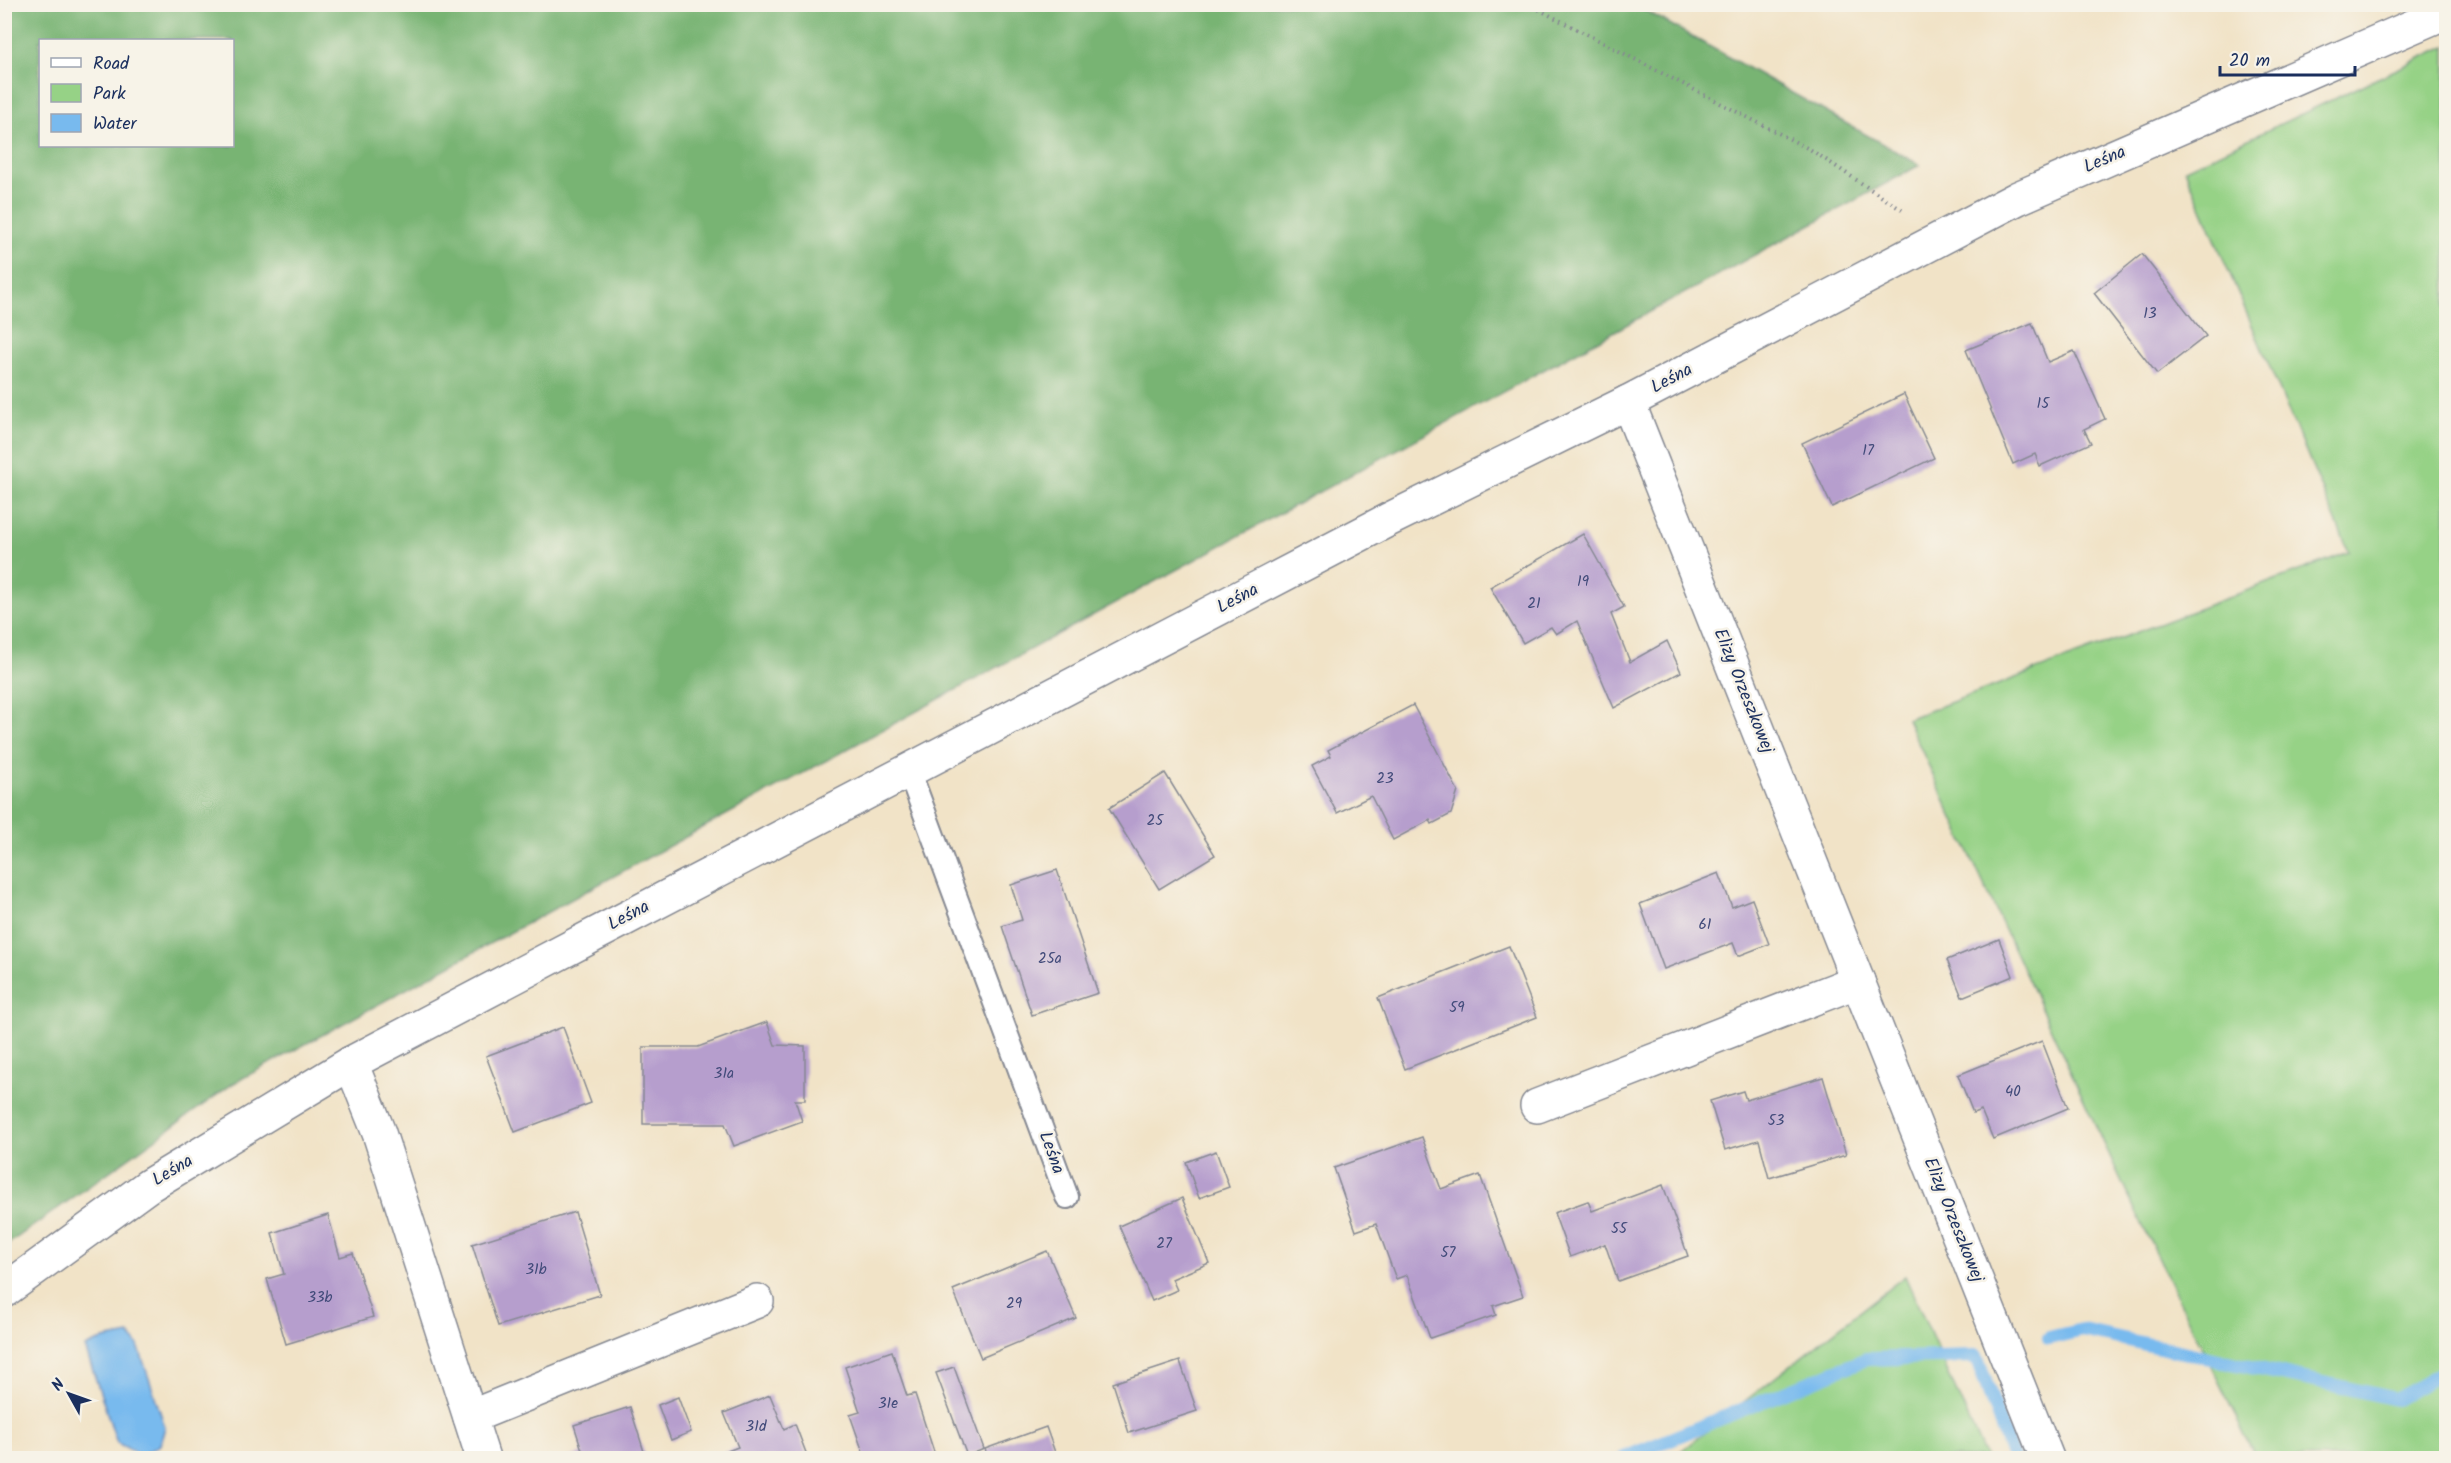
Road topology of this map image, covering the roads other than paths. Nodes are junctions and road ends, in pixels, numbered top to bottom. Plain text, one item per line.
1 (2446, 12) edge
2 (1628, 402) junction
3 (909, 771) junction
4 (1858, 981) junction
5 (351, 1063) junction
6 (1537, 1106) dead end
7 (1067, 1197) dead end
8 (4, 1291) edge
9 (757, 1301) dead end
10 (470, 1417) junction
11 (483, 1458) edge
12 (2047, 1458) edge

1 - 2 street, Leśna
2 - 3 street, Leśna
2 - 4 street, Elizy Orzeszkowej
3 - 5 street, Leśna
3 - 7 lane, Leśna
4 - 6 street
4 - 12 street, Elizy Orzeszkowej
5 - 8 street, Leśna
5 - 10 street
9 - 10 street
10 - 11 street

